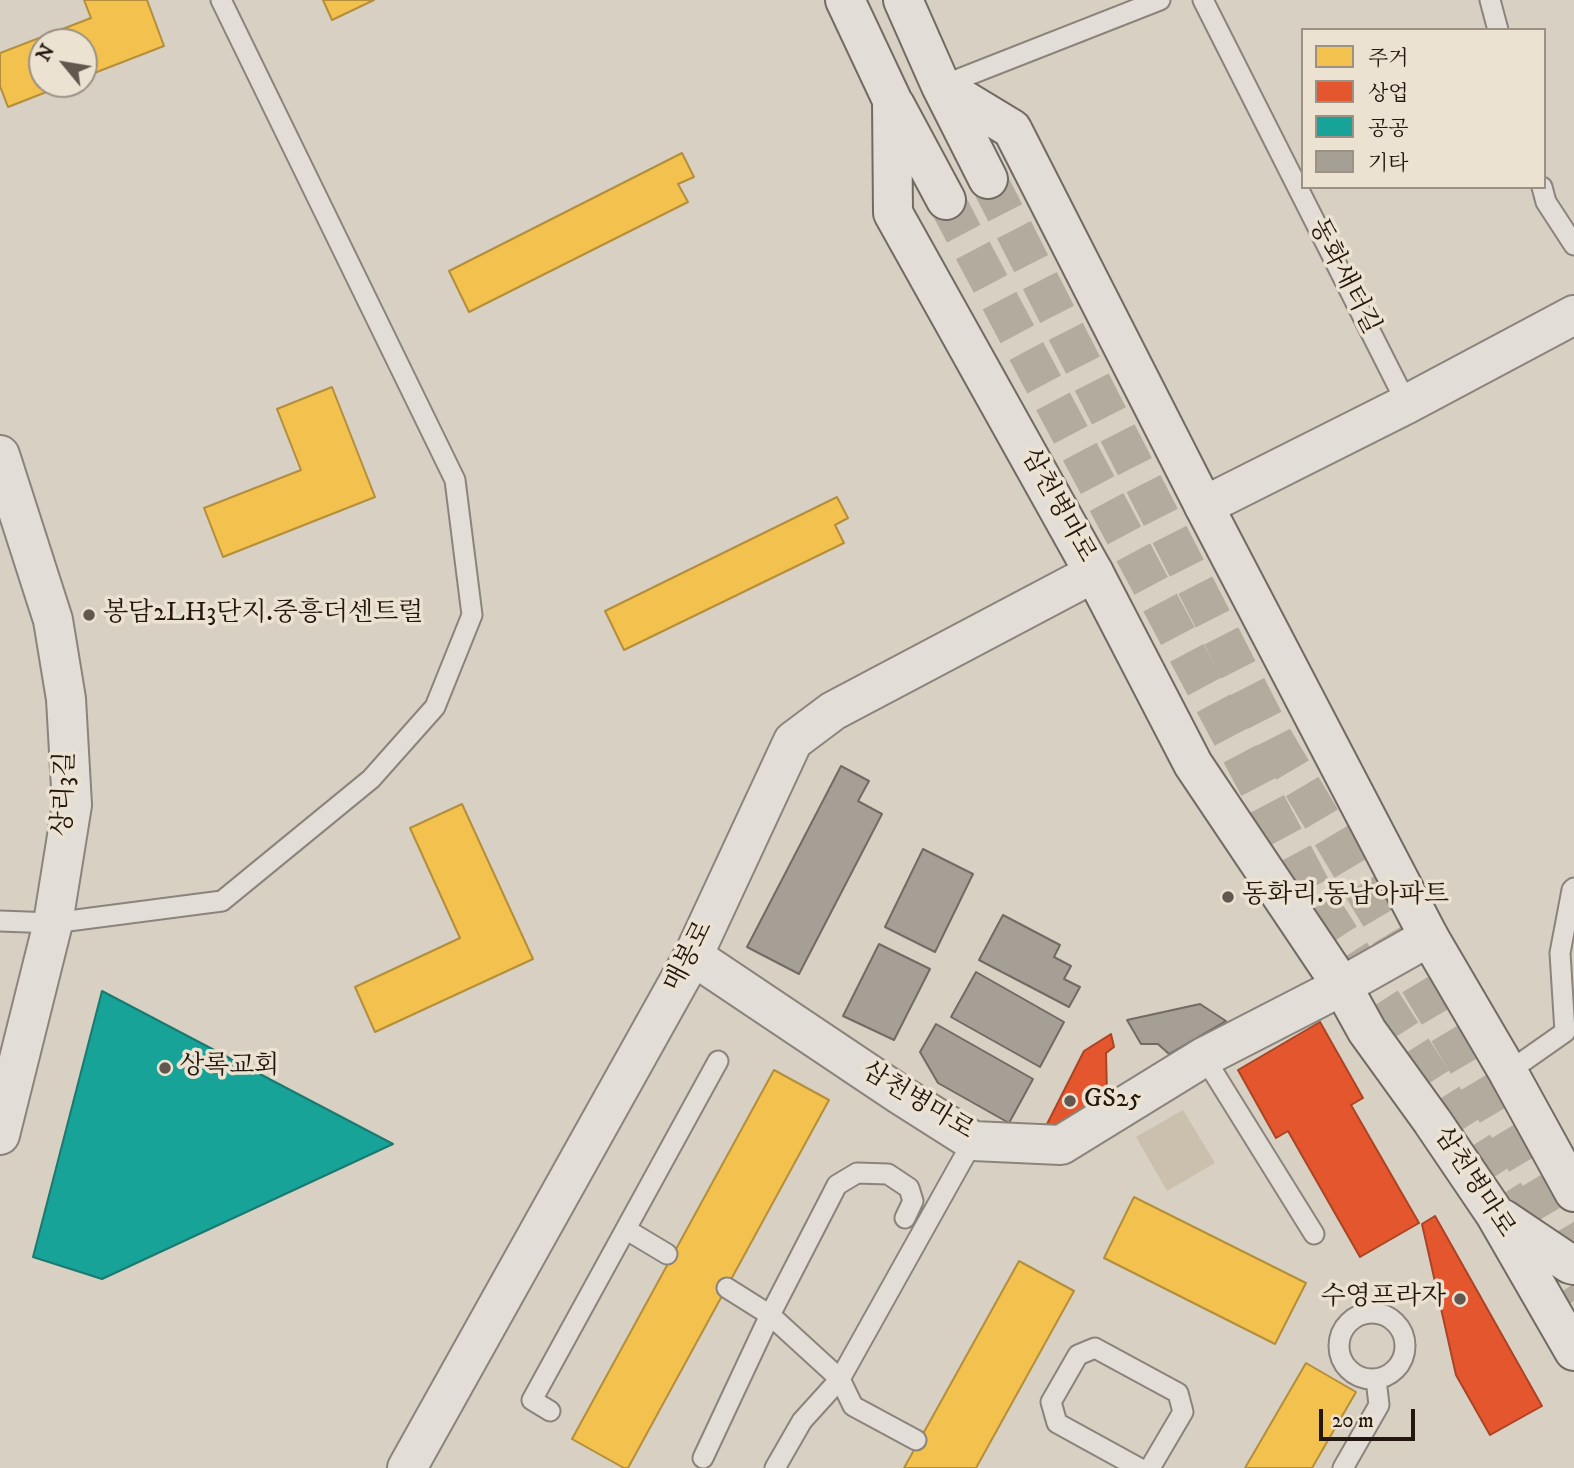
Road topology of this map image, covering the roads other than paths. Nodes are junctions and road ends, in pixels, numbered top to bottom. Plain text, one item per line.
1 (221, 0) edge
2 (845, 0) edge
3 (903, 0) edge
4 (1160, 0) edge
5 (1203, 0) edge
6 (1490, 0) edge
7 (1497, 28) edge
8 (941, 86) junction
9 (892, 100) junction
10 (988, 179) tunnel mouth
11 (1543, 189) edge
12 (946, 200) tunnel mouth
13 (1574, 246) edge
14 (1574, 314) edge
15 (1407, 404) junction
16 (0, 455) edge
17 (1204, 506) junction
18 (1094, 573) junction
19 (1574, 888) edge
20 (0, 921) edge
21 (53, 923) junction
22 (1429, 937) junction
23 (693, 956) junction
24 (1342, 986) junction
25 (1205, 1057) junction
26 (718, 1061) dead end
27 (1508, 1072) junction
28 (0, 1135) edge
29 (973, 1141) junction
30 (1574, 1192) edge
31 (1495, 1214) junction
32 (905, 1218) dead end
33 (626, 1230) junction
34 (1314, 1234) dead end
35 (667, 1254) dead end
36 (1574, 1265) edge
37 (727, 1288) dead end
38 (770, 1315) junction
39 (1574, 1350) edge
40 (840, 1378) junction
41 (1376, 1379) dead end
42 (550, 1411) dead end
43 (916, 1440) dead end
44 (703, 1458) dead end
45 (407, 1468) edge
46 (775, 1468) edge
47 (1139, 1468) edge
48 (1150, 1468) edge
49 (1343, 1468) edge

1 - 21 lane
2 - 9 main road, 삼천병마로
3 - 8 main road
4 - 8 lane
5 - 15 lane, 동화새터길
6 - 7 lane
8 - 10 main road
8 - 17 main road
9 - 12 main road
9 - 18 main road, 삼천병마로
11 - 13 lane
14 - 15 main road
15 - 17 main road
16 - 21 main road, 상리3길
17 - 22 main road
18 - 23 main road, 매봉로
18 - 24 main road, 삼천병마로
19 - 27 lane
20 - 21 lane
21 - 28 main road, 상리3길
22 - 24 main road, 삼천병마로
22 - 27 main road
23 - 29 main road, 삼천병마로
23 - 45 main road, 매봉로
24 - 25 main road, 삼천병마로
24 - 31 main road, 삼천병마로
25 - 29 main road, 삼천병마로
25 - 34 lane
26 - 33 lane
27 - 30 main road
29 - 40 lane
31 - 36 main road
31 - 39 main road, 삼천병마로
32 - 38 lane
33 - 35 lane
33 - 42 lane
37 - 38 lane
38 - 40 lane
38 - 44 lane
40 - 43 lane
40 - 46 lane
41 - 49 lane
47 - 48 lane

